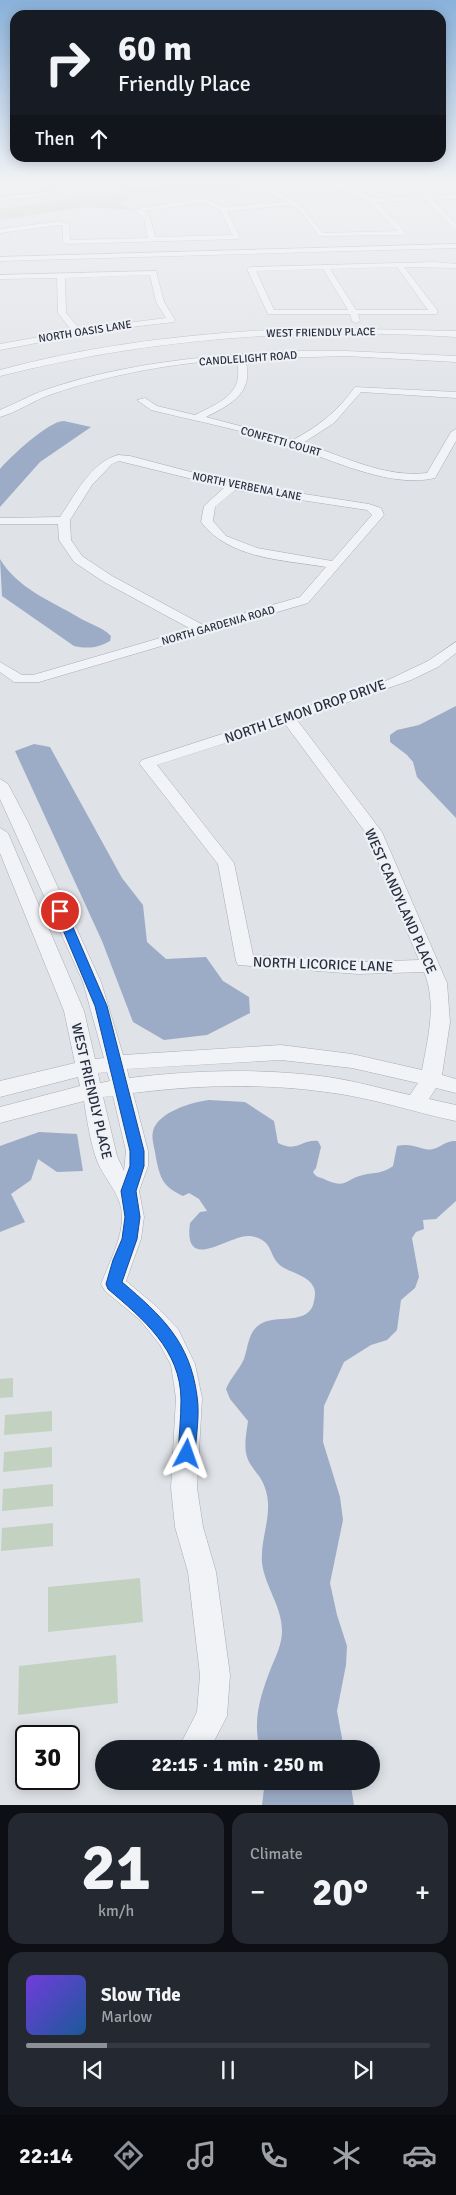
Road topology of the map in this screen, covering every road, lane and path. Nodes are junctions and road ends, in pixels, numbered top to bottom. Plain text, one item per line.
1 (426, 264) edge
2 (437, 264) edge
3 (400, 265) junction
4 (456, 266) edge
5 (325, 267) junction
6 (61, 275) junction
7 (0, 277) edge
8 (354, 314) junction
9 (77, 331) junction
10 (359, 332) junction
11 (456, 336) edge
12 (0, 347) edge
13 (85, 354) junction
14 (455, 356) edge
15 (240, 358) junction
16 (2, 360) dead end
17 (20, 367) junction
18 (0, 373) edge
19 (120, 373) junction
20 (0, 378) edge
21 (456, 395) edge
22 (142, 400) dead end
23 (0, 414) edge
24 (197, 418) junction
25 (456, 432) edge
26 (294, 444) junction
27 (233, 486) junction
28 (376, 510) joint
29 (64, 520) junction
30 (0, 521) edge
31 (335, 566) junction
32 (202, 630) junction
33 (456, 646) edge
34 (0, 666) edge
35 (289, 719) junction
36 (0, 784) edge
37 (0, 833) edge
38 (245, 961) joint
39 (430, 966) junction
40 (116, 1063) junction
41 (87, 1068) junction
42 (431, 1079) junction
43 (456, 1086) edge
44 (121, 1087) junction
45 (0, 1089) edge
46 (92, 1091) junction
47 (415, 1104) junction
48 (456, 1113) edge
49 (0, 1115) edge
50 (128, 1191) junction
51 (198, 1740) edge

1 - 3 street
2 - 4 street
3 - 5 street
3 - 8 street
5 - 8 street
5 - 8 street
6 - 7 street
6 - 9 street
6 - 9 street, NORTH OASIS LANE
8 - 10 street
9 - 12 street, NORTH OASIS LANE
10 - 11 street, WEST FRIENDLY PLACE
10 - 13 street, WEST FRIENDLY PLACE
13 - 17 street, WEST FRIENDLY PLACE
13 - 19 street
13 - 20 street, WEST FRIENDLY PLACE
14 - 15 street, CANDLELIGHT ROAD
15 - 19 street, CANDLELIGHT ROAD
15 - 24 street
16 - 17 street
17 - 18 street, WEST FRIENDLY PLACE
19 - 23 street, CANDLELIGHT ROAD
21 - 26 street
22 - 24 street, CONFETTI COURT
24 - 26 street, CONFETTI COURT
25 - 26 street, CONFETTI COURT
27 - 28 street, NORTH VERBENA LANE
27 - 29 street, NORTH VERBENA LANE
27 - 31 street
28 - 31 street, NORTH GARDENIA ROAD
29 - 30 street
29 - 32 street
31 - 32 street, NORTH GARDENIA ROAD
32 - 34 street, NORTH GARDENIA ROAD
33 - 35 street, NORTH LEMON DROP DRIVE
35 - 38 street, NORTH LEMON DROP DRIVE
35 - 39 street, WEST CANDYLAND PLACE
36 - 40 street, WEST FRIENDLY PLACE
37 - 41 street, WEST FRIENDLY PLACE
38 - 39 street, NORTH LICORICE LANE
39 - 42 street, WEST CANDYLAND PLACE
40 - 41 street
40 - 42 street
40 - 44 street, WEST FRIENDLY PLACE
41 - 45 street
41 - 46 street, WEST FRIENDLY PLACE
42 - 43 street
42 - 47 street, WEST CANDYLAND PLACE
44 - 46 street
44 - 47 street
44 - 50 street, WEST FRIENDLY PLACE
46 - 49 street
46 - 50 street, WEST FRIENDLY PLACE
47 - 48 street
50 - 51 street

